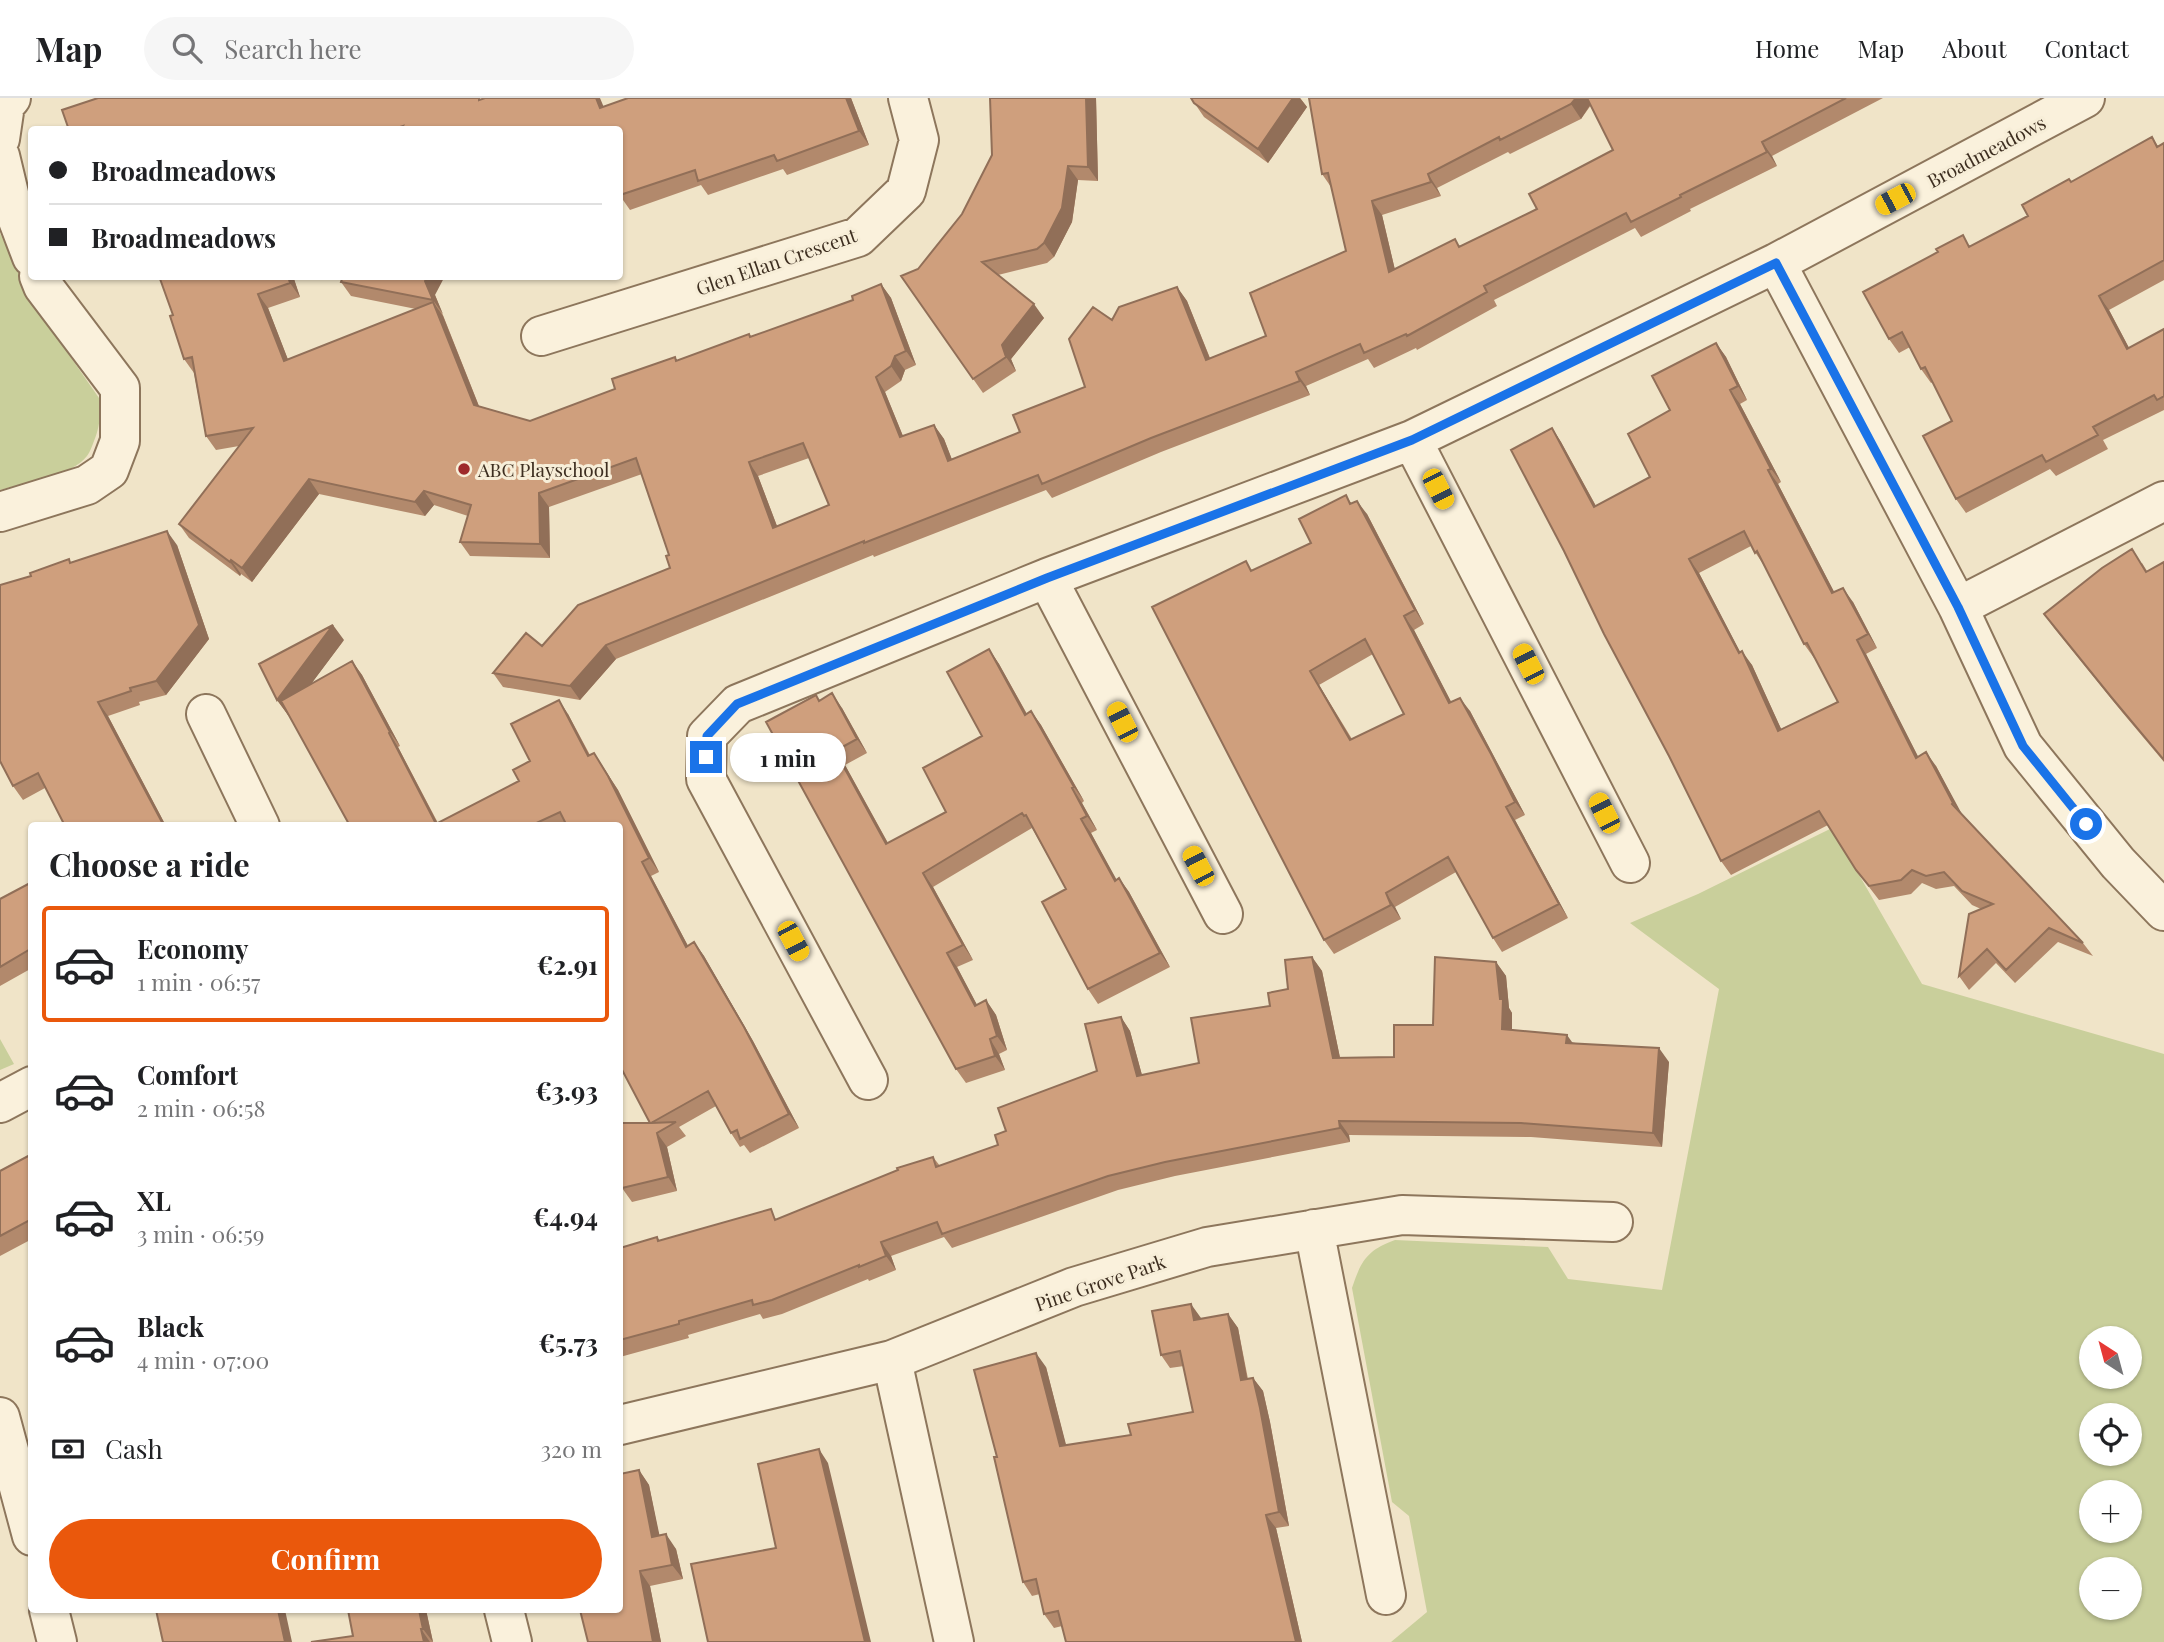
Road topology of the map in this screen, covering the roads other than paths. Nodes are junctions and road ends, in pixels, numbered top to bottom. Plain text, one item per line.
1 (11, 98) edge
2 (908, 98) edge
3 (2085, 98) edge
4 (0, 139) edge
5 (0, 156) edge
6 (28, 247) edge
7 (1776, 263) junction
8 (41, 280) edge
9 (541, 336) dead end
10 (1412, 440) junction
11 (2164, 501) edge
12 (0, 512) edge
13 (1047, 578) junction
14 (1958, 607) junction
15 (206, 714) dead end
16 (258, 822) edge
17 (1630, 863) dead end
18 (2164, 911) edge
19 (1223, 914) dead end
20 (868, 1080) dead end
21 (28, 1088) edge
22 (0, 1103) edge
23 (1613, 1222) dead end
24 (1314, 1228) junction
25 (892, 1360) junction
26 (0, 1417) edge
27 (623, 1424) edge
28 (28, 1521) edge
29 (1386, 1595) dead end
30 (50, 1613) edge
31 (505, 1613) edge
32 (57, 1642) edge
33 (512, 1642) edge
34 (954, 1642) edge

1 - 4 street
2 - 9 street, Glen Ellan Crescent
3 - 7 street, Broadmeadows
5 - 6 street
7 - 10 street, Broadmeadows
7 - 14 street
8 - 12 street
10 - 13 street, Broadmeadows
10 - 17 street
11 - 14 street
13 - 19 street
13 - 20 street, Broadmeadows
14 - 18 street
15 - 16 street
21 - 22 street
23 - 24 street, Pine Grove Park
24 - 25 street, Pine Grove Park
24 - 29 street
25 - 27 street, Pine Grove Park
25 - 34 street
26 - 28 street
30 - 32 street
31 - 33 street

